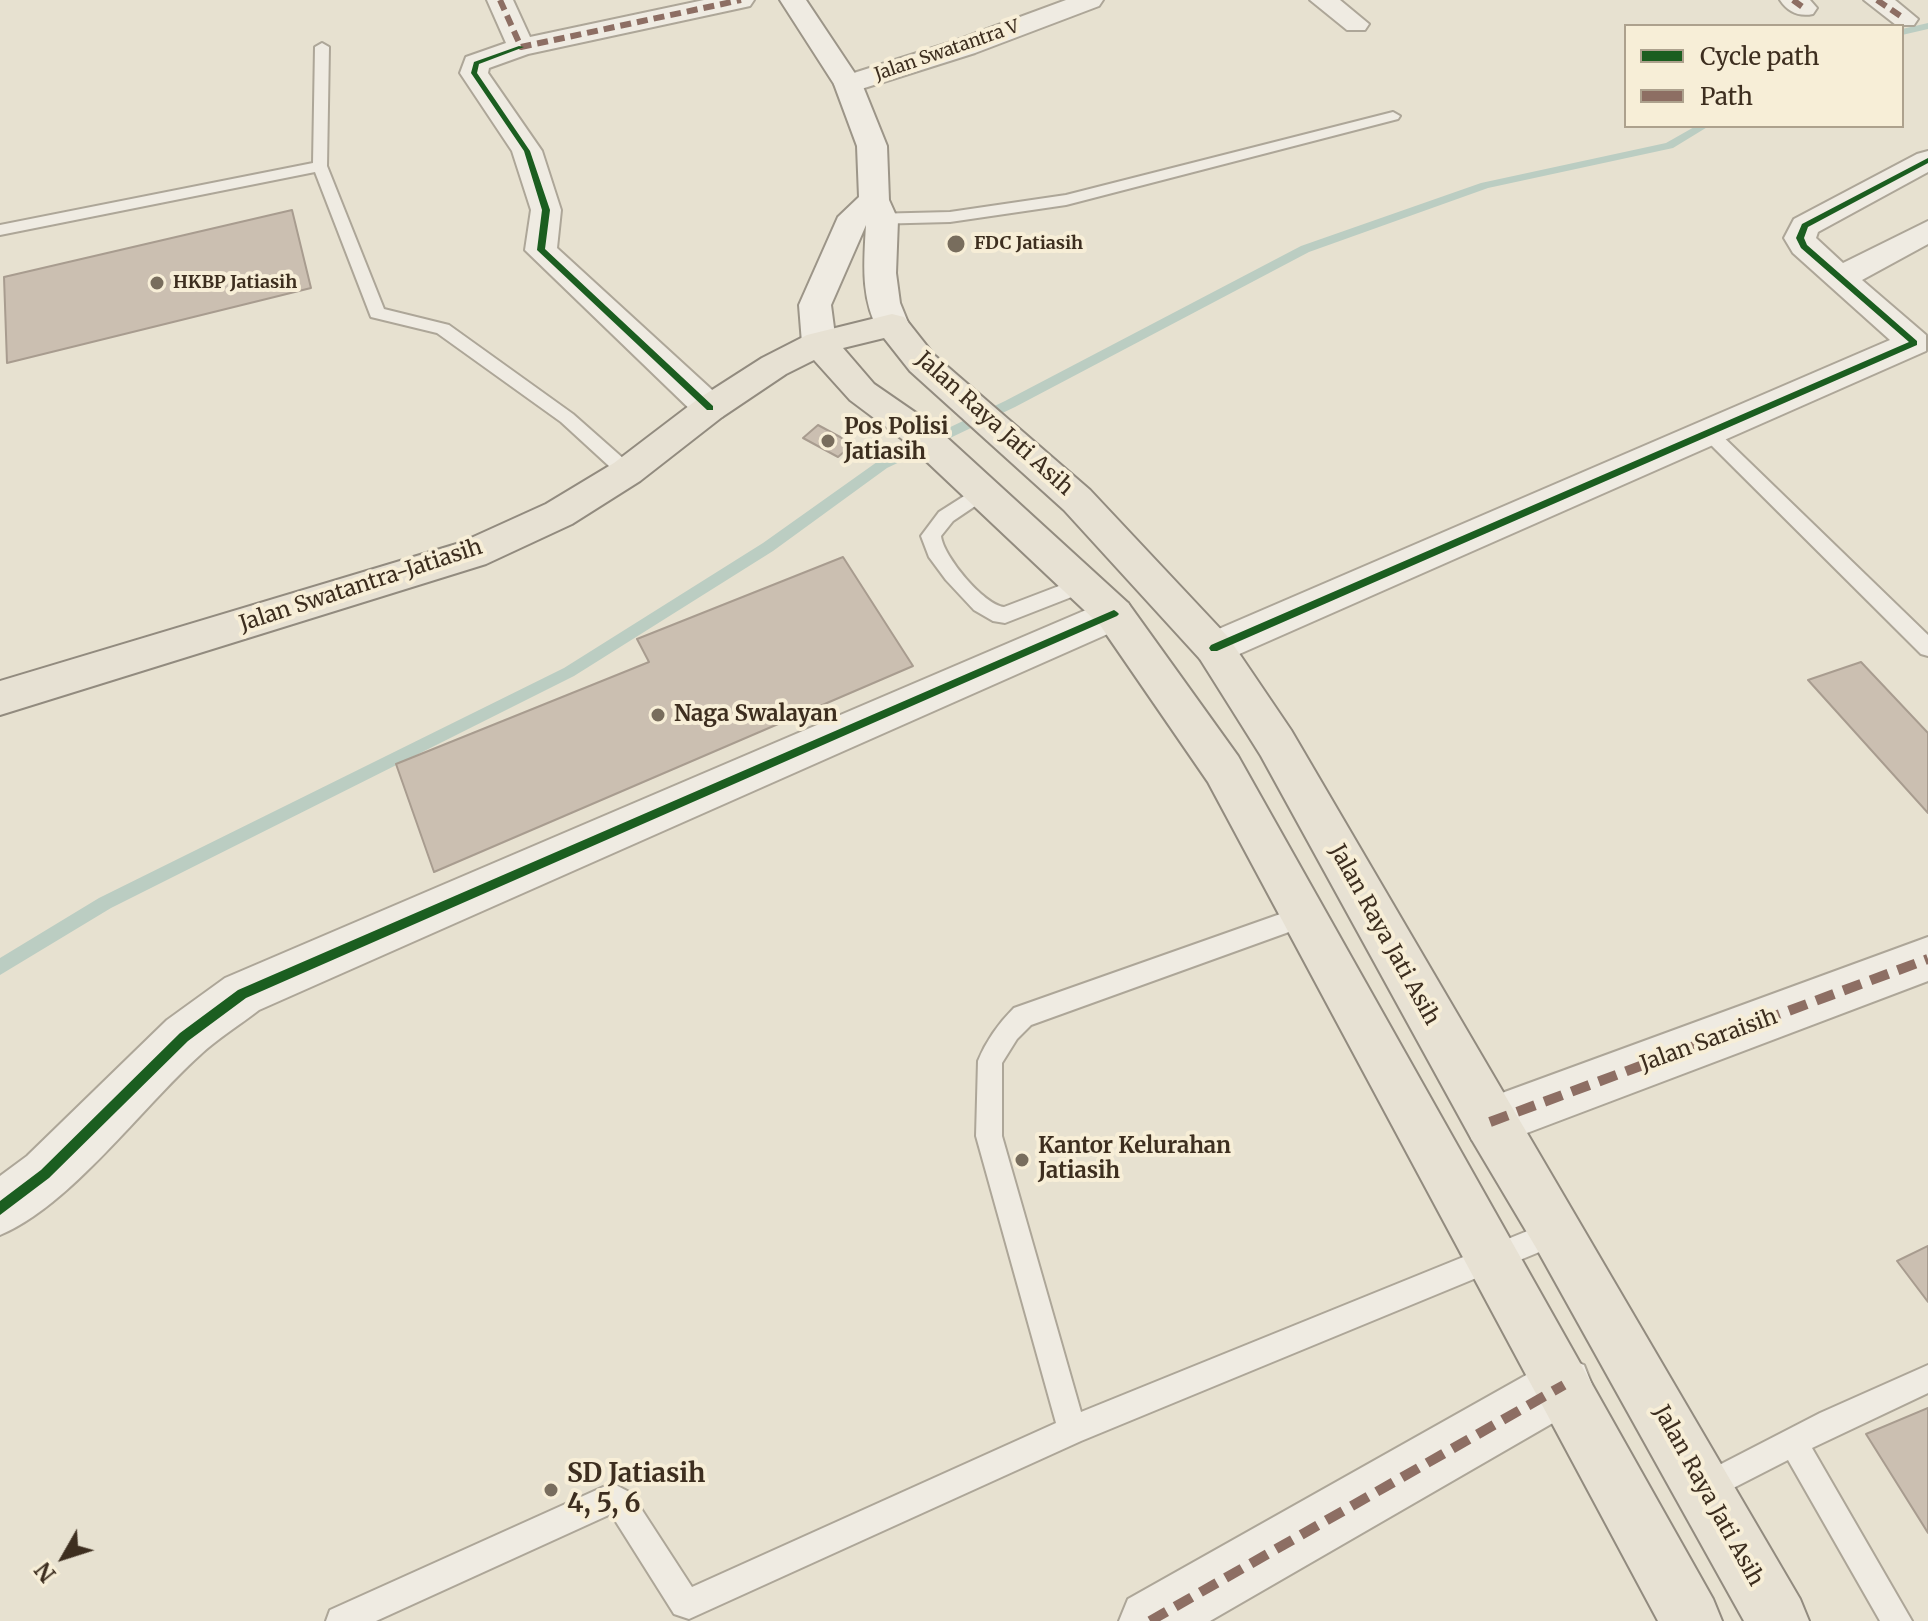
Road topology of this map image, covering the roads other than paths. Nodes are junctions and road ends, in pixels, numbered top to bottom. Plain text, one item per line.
1 (500, 0) edge
2 (741, 0) edge
3 (793, 0) edge
4 (1090, 0) edge
5 (1323, 0) edge
6 (1877, 0) edge
7 (1905, 19) dead end
8 (1356, 24) dead end
9 (322, 47) dead end
10 (521, 47) junction
11 (848, 84) junction
12 (1393, 116) dead end
13 (1928, 160) edge
14 (320, 166) junction
15 (870, 212) junction
16 (0, 230) edge
17 (1928, 231) edge
18 (1842, 277) junction
19 (892, 325) junction
20 (1921, 340) edge
21 (819, 343) junction
22 (710, 408) junction
23 (987, 419) junction
24 (1708, 432) junction
25 (947, 458) junction
26 (627, 472) junction
27 (1100, 599) junction
28 (1214, 648) junction
29 (1928, 648) edge
30 (0, 698) edge
31 (1303, 917) junction
32 (1928, 959) edge
33 (1490, 1122) junction
34 (0, 1209) edge
35 (1557, 1232) junction
36 (1493, 1257) junction
37 (1928, 1379) edge
38 (1564, 1385) junction
39 (1072, 1430) junction
40 (1793, 1442) junction
41 (1722, 1479) junction
42 (341, 1621) edge
43 (1150, 1621) edge
44 (1691, 1621) edge
45 (1778, 1621) edge
46 (1897, 1621) edge

1 - 10 street
2 - 10 street
3 - 11 street, Jalan Swatantra V
4 - 11 street, Jalan Swatantra V
5 - 8 street
6 - 7 street
9 - 14 lane
10 - 22 street
11 - 15 street, Jalan Swatantra V
12 - 15 lane
13 - 18 street
14 - 16 lane
14 - 26 lane
15 - 19 street, Jalan Swatantra V
15 - 21 street, Jalan Swatantra V
17 - 18 street
18 - 20 street
19 - 21 main road
19 - 23 main road, Jalan Raya Jati Asih
20 - 24 street
21 - 22 main road, Jalan Swatantra-Jatiasih
21 - 25 main road
22 - 26 main road, Jalan Swatantra-Jatiasih
23 - 25 main road
23 - 28 main road, Jalan Raya Jati Asih
24 - 28 street
24 - 29 lane
25 - 27 main road
25 - 27 lane
26 - 30 main road, Jalan Swatantra-Jatiasih
27 - 31 main road
27 - 34 street
28 - 33 main road, Jalan Raya Jati Asih
31 - 36 main road
31 - 39 lane
32 - 33 street, Jalan Saraisih
33 - 35 main road, Jalan Raya Jati Asih
35 - 36 lane
35 - 41 main road, Jalan Raya Jati Asih
36 - 38 main road
36 - 39 lane
37 - 40 lane
38 - 43 street
38 - 44 main road
39 - 42 lane
40 - 41 lane
40 - 46 lane
41 - 45 main road, Jalan Raya Jati Asih

